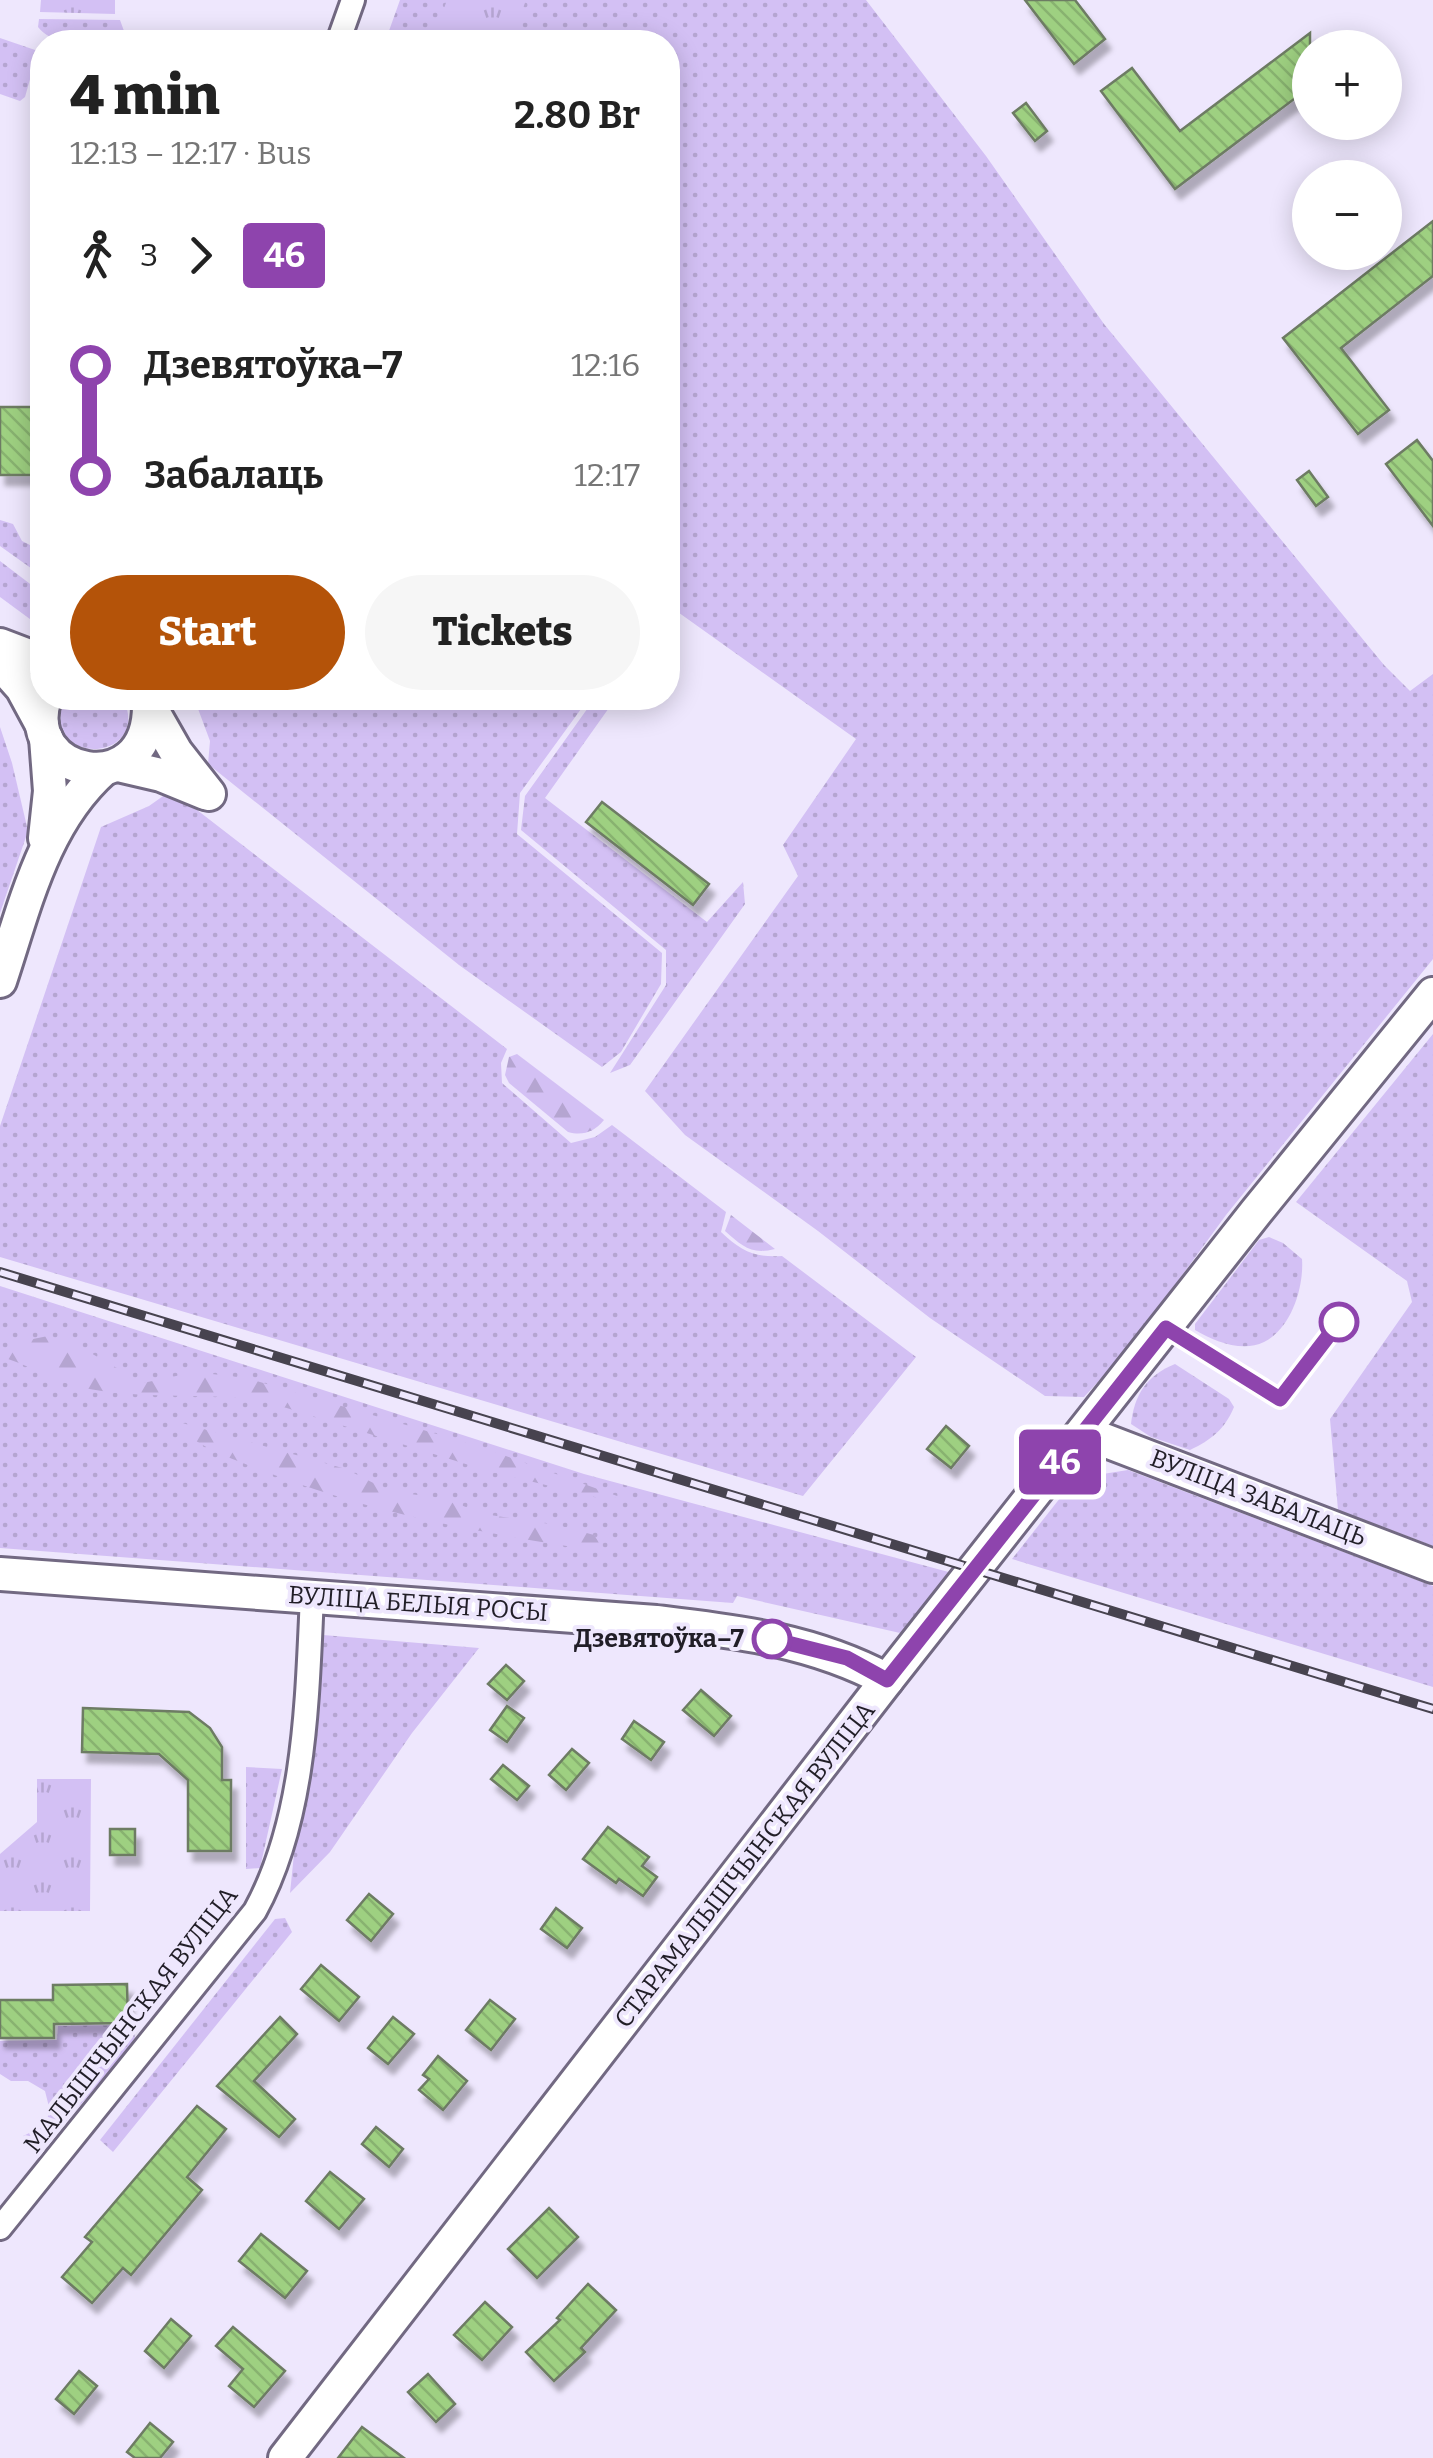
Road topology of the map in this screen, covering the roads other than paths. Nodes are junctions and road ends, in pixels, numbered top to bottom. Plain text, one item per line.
1 (352, 0) edge
2 (342, 30) edge
3 (0, 645) edge
4 (30, 656) edge
5 (0, 663) edge
6 (30, 700) edge
7 (148, 710) edge
8 (152, 710) edge
9 (44, 720) edge
10 (111, 767) junction
11 (43, 852) junction
12 (0, 981) edge
13 (1433, 994) edge
14 (1083, 1432) junction
15 (1433, 1566) edge
16 (0, 1574) edge
17 (312, 1596) junction
18 (887, 1680) junction
19 (0, 2228) edge
20 (285, 2458) edge

1 - 2 street
3 - 4 main road
5 - 6 main road
7 - 10 main road
8 - 10 main road
9 - 10 main road
9 - 11 main road
10 - 11 main road
11 - 12 main road
13 - 14 main road, СТАРАМАЛЫШЧЫНСКАЯ ВУЛІЦА
14 - 15 main road, ВУЛІЦА ЗАБАЛАЦЬ
14 - 18 main road, СТАРАМАЛЫШЧЫНСКАЯ ВУЛІЦА
16 - 17 main road, ВУЛІЦА БЕЛЫЯ РОСЫ
17 - 18 main road, ВУЛІЦА БЕЛЫЯ РОСЫ
17 - 19 street, МАЛЫШЧЫНСКАЯ ВУЛІЦА
18 - 20 main road, СТАРАМАЛЫШЧЫНСКАЯ ВУЛІЦА

